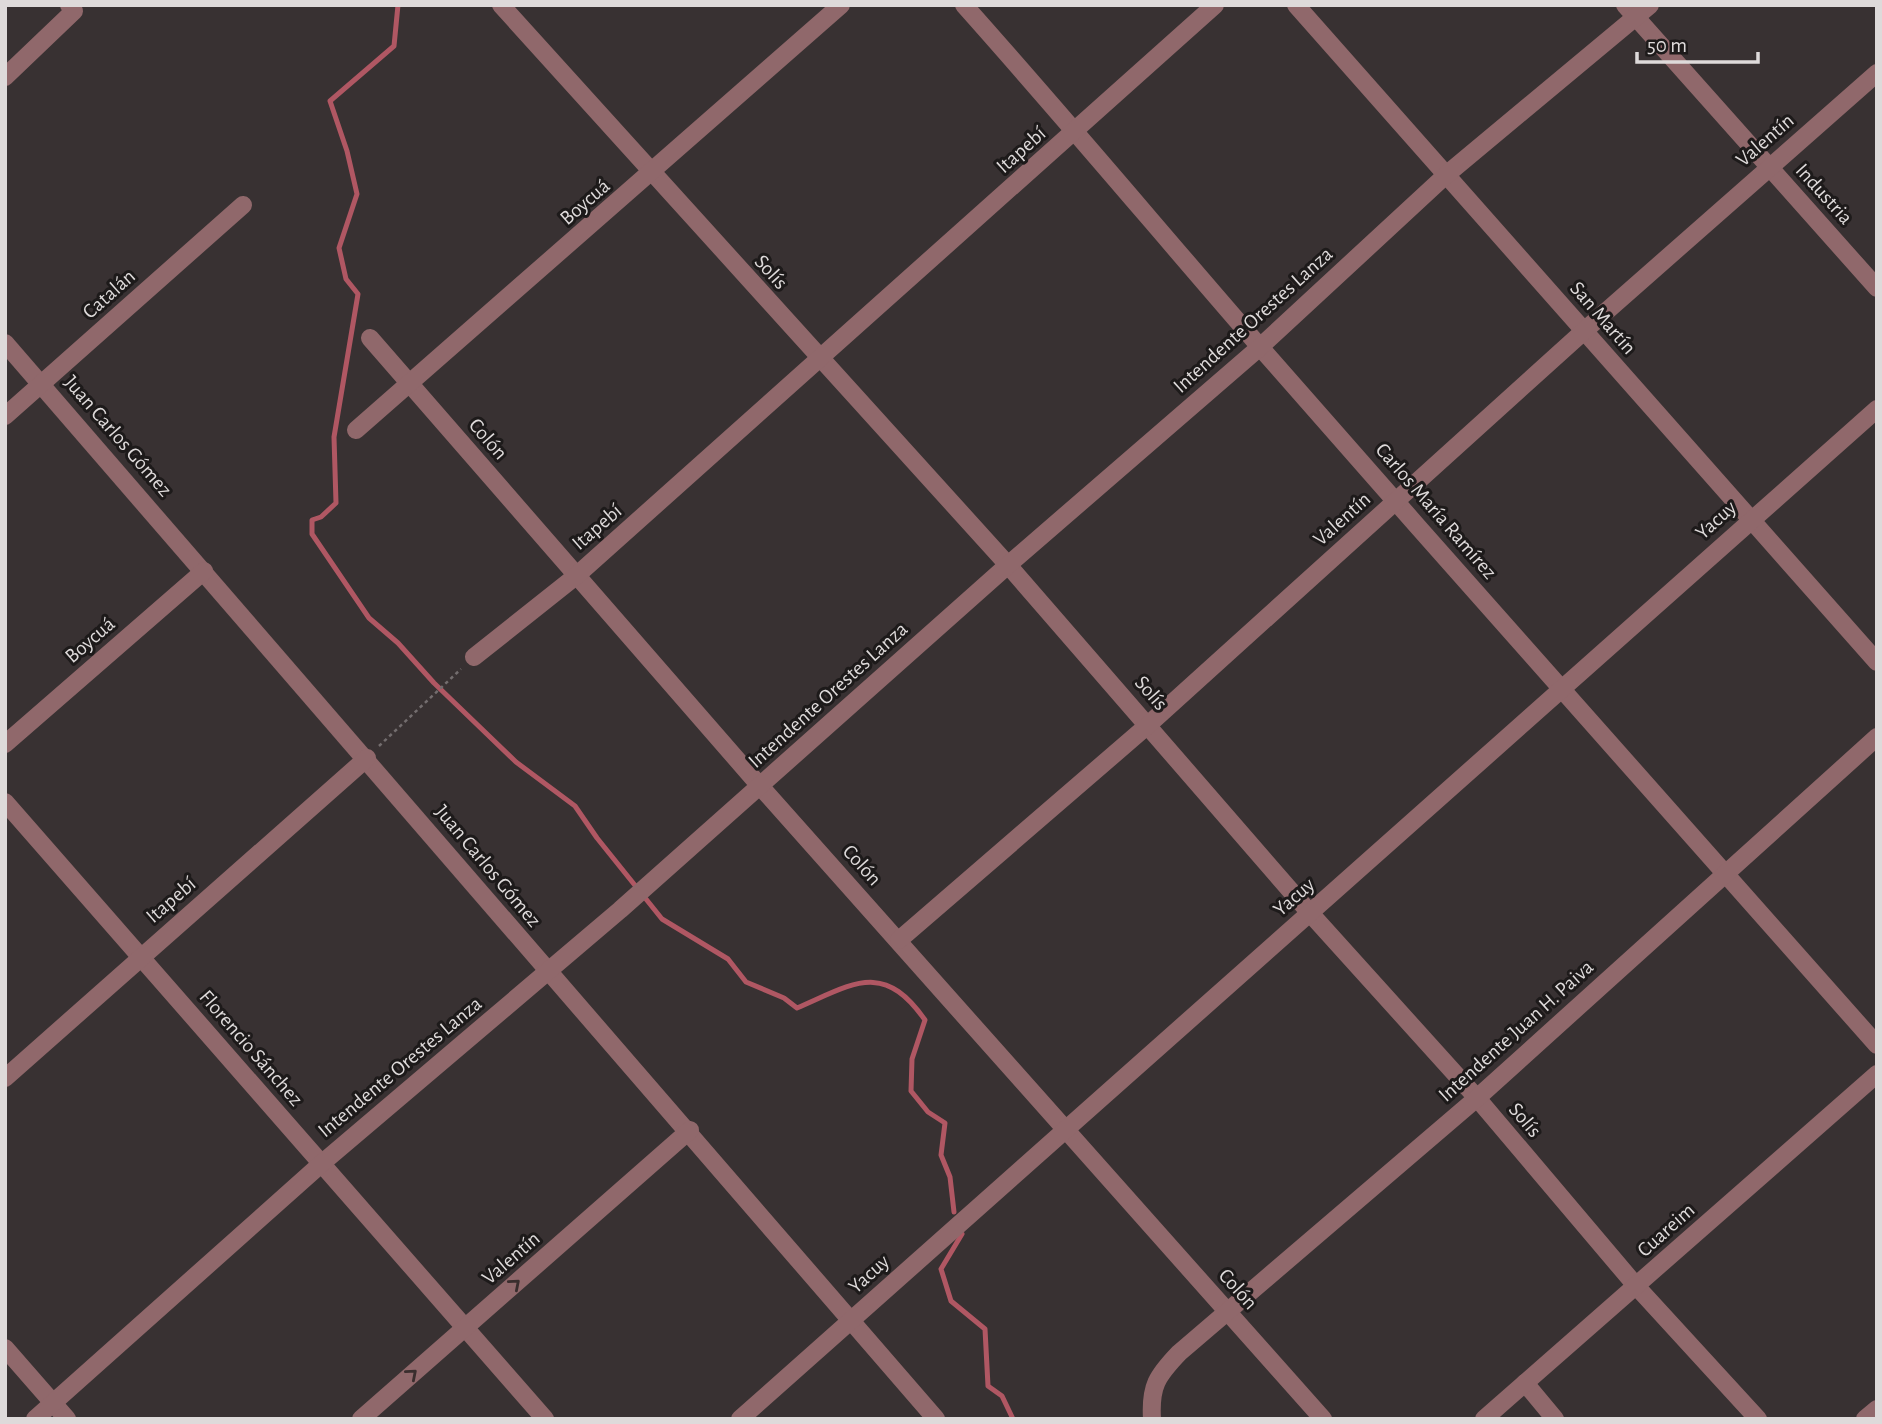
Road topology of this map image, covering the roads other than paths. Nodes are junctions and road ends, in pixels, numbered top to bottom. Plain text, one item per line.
1 (501, 5) edge
2 (841, 5) edge
3 (964, 5) edge
4 (1215, 5) edge
5 (1296, 5) edge
6 (72, 8) edge
7 (1637, 9) edge
8 (1877, 73) edge
9 (5, 77) edge
10 (1077, 131) junction
11 (1769, 167) junction
12 (651, 174) junction
13 (1446, 175) junction
14 (243, 205) dead end
15 (1877, 288) edge
16 (1584, 331) junction
17 (370, 338) dead end
18 (5, 343) edge
19 (1260, 347) junction
20 (821, 360) junction
21 (409, 383) junction
22 (42, 384) junction
23 (1877, 409) edge
24 (5, 416) edge
25 (356, 430) dead end
26 (1397, 500) junction
27 (1751, 519) junction
28 (1008, 565) junction
29 (204, 571) junction
30 (576, 576) junction
31 (474, 657) road end
32 (1877, 662) edge
33 (1560, 690) junction
34 (1148, 725) junction
35 (1877, 737) edge
36 (5, 744) edge
37 (367, 758) junction
38 (760, 786) junction
39 (5, 802) edge
40 (1727, 874) junction
41 (1310, 914) junction
42 (899, 940) junction
43 (142, 956) junction
44 (548, 971) junction
45 (1877, 1045) edge
46 (1877, 1074) edge
47 (5, 1077) edge
48 (1477, 1098) junction
49 (1065, 1128) junction
50 (690, 1130) junction
51 (321, 1164) junction
52 (1637, 1287) junction
53 (1227, 1311) junction
54 (852, 1319) junction
55 (464, 1329) junction
56 (5, 1348) edge
57 (1525, 1383) junction
58 (53, 1403) junction
59 (1877, 1409) edge
60 (35, 1419) edge
61 (67, 1419) edge
62 (361, 1419) edge
63 (545, 1419) edge
64 (740, 1419) edge
65 (936, 1419) edge
66 (1152, 1419) edge
67 (1323, 1419) edge
68 (1484, 1419) edge
69 (1555, 1419) edge
70 (1758, 1419) edge
71 (1865, 1419) edge

1 - 12 street, Solís
2 - 12 street, Boycuá
3 - 10 street, Carlos María Ramírez
4 - 10 street, Itapebí
5 - 13 street, San Martín
6 - 9 street
7 - 11 street, Industria
7 - 13 street, Intendente Orestes Lanza
8 - 11 street, Valentín
10 - 19 street, Carlos María Ramírez
10 - 20 street, Itapebí
11 - 15 street, Industria
11 - 16 street, Valentín
12 - 20 street, Solís
12 - 21 street, Boycuá
13 - 16 street, San Martín
13 - 19 street, Intendente Orestes Lanza
14 - 22 street, Catalán
16 - 26 street, Valentín
16 - 27 street, San Martín
17 - 21 street, Colón
18 - 22 street, Juan Carlos Gómez
19 - 26 street, Carlos María Ramírez
19 - 28 street, Intendente Orestes Lanza
20 - 28 street, Solís
20 - 30 street, Itapebí
21 - 25 street, Boycuá
21 - 30 street, Colón
22 - 24 street, Catalán
22 - 29 street, Juan Carlos Gómez
23 - 27 street, Yacuy
26 - 33 street, Carlos María Ramírez
26 - 34 street, Valentín
27 - 32 street, San Martín
27 - 33 street, Yacuy
28 - 34 street, Solís
28 - 38 street, Intendente Orestes Lanza
29 - 36 street, Boycuá
29 - 37 street, Juan Carlos Gómez
30 - 31 street, Itapebí
30 - 38 street, Colón
33 - 40 street, Carlos María Ramírez
33 - 41 street, Yacuy
34 - 41 street, Solís
34 - 42 street, Valentín
35 - 40 street, Intendente Juan H. Paiva
37 - 43 street, Itapebí
37 - 44 street, Juan Carlos Gómez
38 - 42 street, Colón
38 - 44 street, Intendente Orestes Lanza
39 - 43 street, Florencio Sánchez
40 - 45 street, Carlos María Ramírez
40 - 48 street, Intendente Juan H. Paiva
41 - 48 street, Solís
41 - 49 street, Yacuy
42 - 49 street, Colón
43 - 47 street, Itapebí
43 - 51 street, Florencio Sánchez
44 - 50 street, Juan Carlos Gómez
44 - 51 street, Intendente Orestes Lanza
46 - 52 street, Cuareim
48 - 52 street, Solís
48 - 53 street, Intendente Juan H. Paiva
49 - 53 street, Colón
49 - 54 street, Yacuy
50 - 54 street, Juan Carlos Gómez
55 -> 50 street, Valentín
51 - 55 street, Florencio Sánchez
51 - 58 street, Intendente Orestes Lanza
52 - 57 street, Cuareim
52 - 70 street, Solís
53 - 66 street, Intendente Juan H. Paiva
53 - 67 street, Colón
54 - 64 street, Yacuy
54 - 65 street, Juan Carlos Gómez
62 -> 55 street, Valentín
55 - 63 street, Florencio Sánchez
56 - 58 street
57 - 68 street, Cuareim
57 - 69 street
58 - 60 street, Intendente Orestes Lanza
58 - 61 street
59 - 71 street

